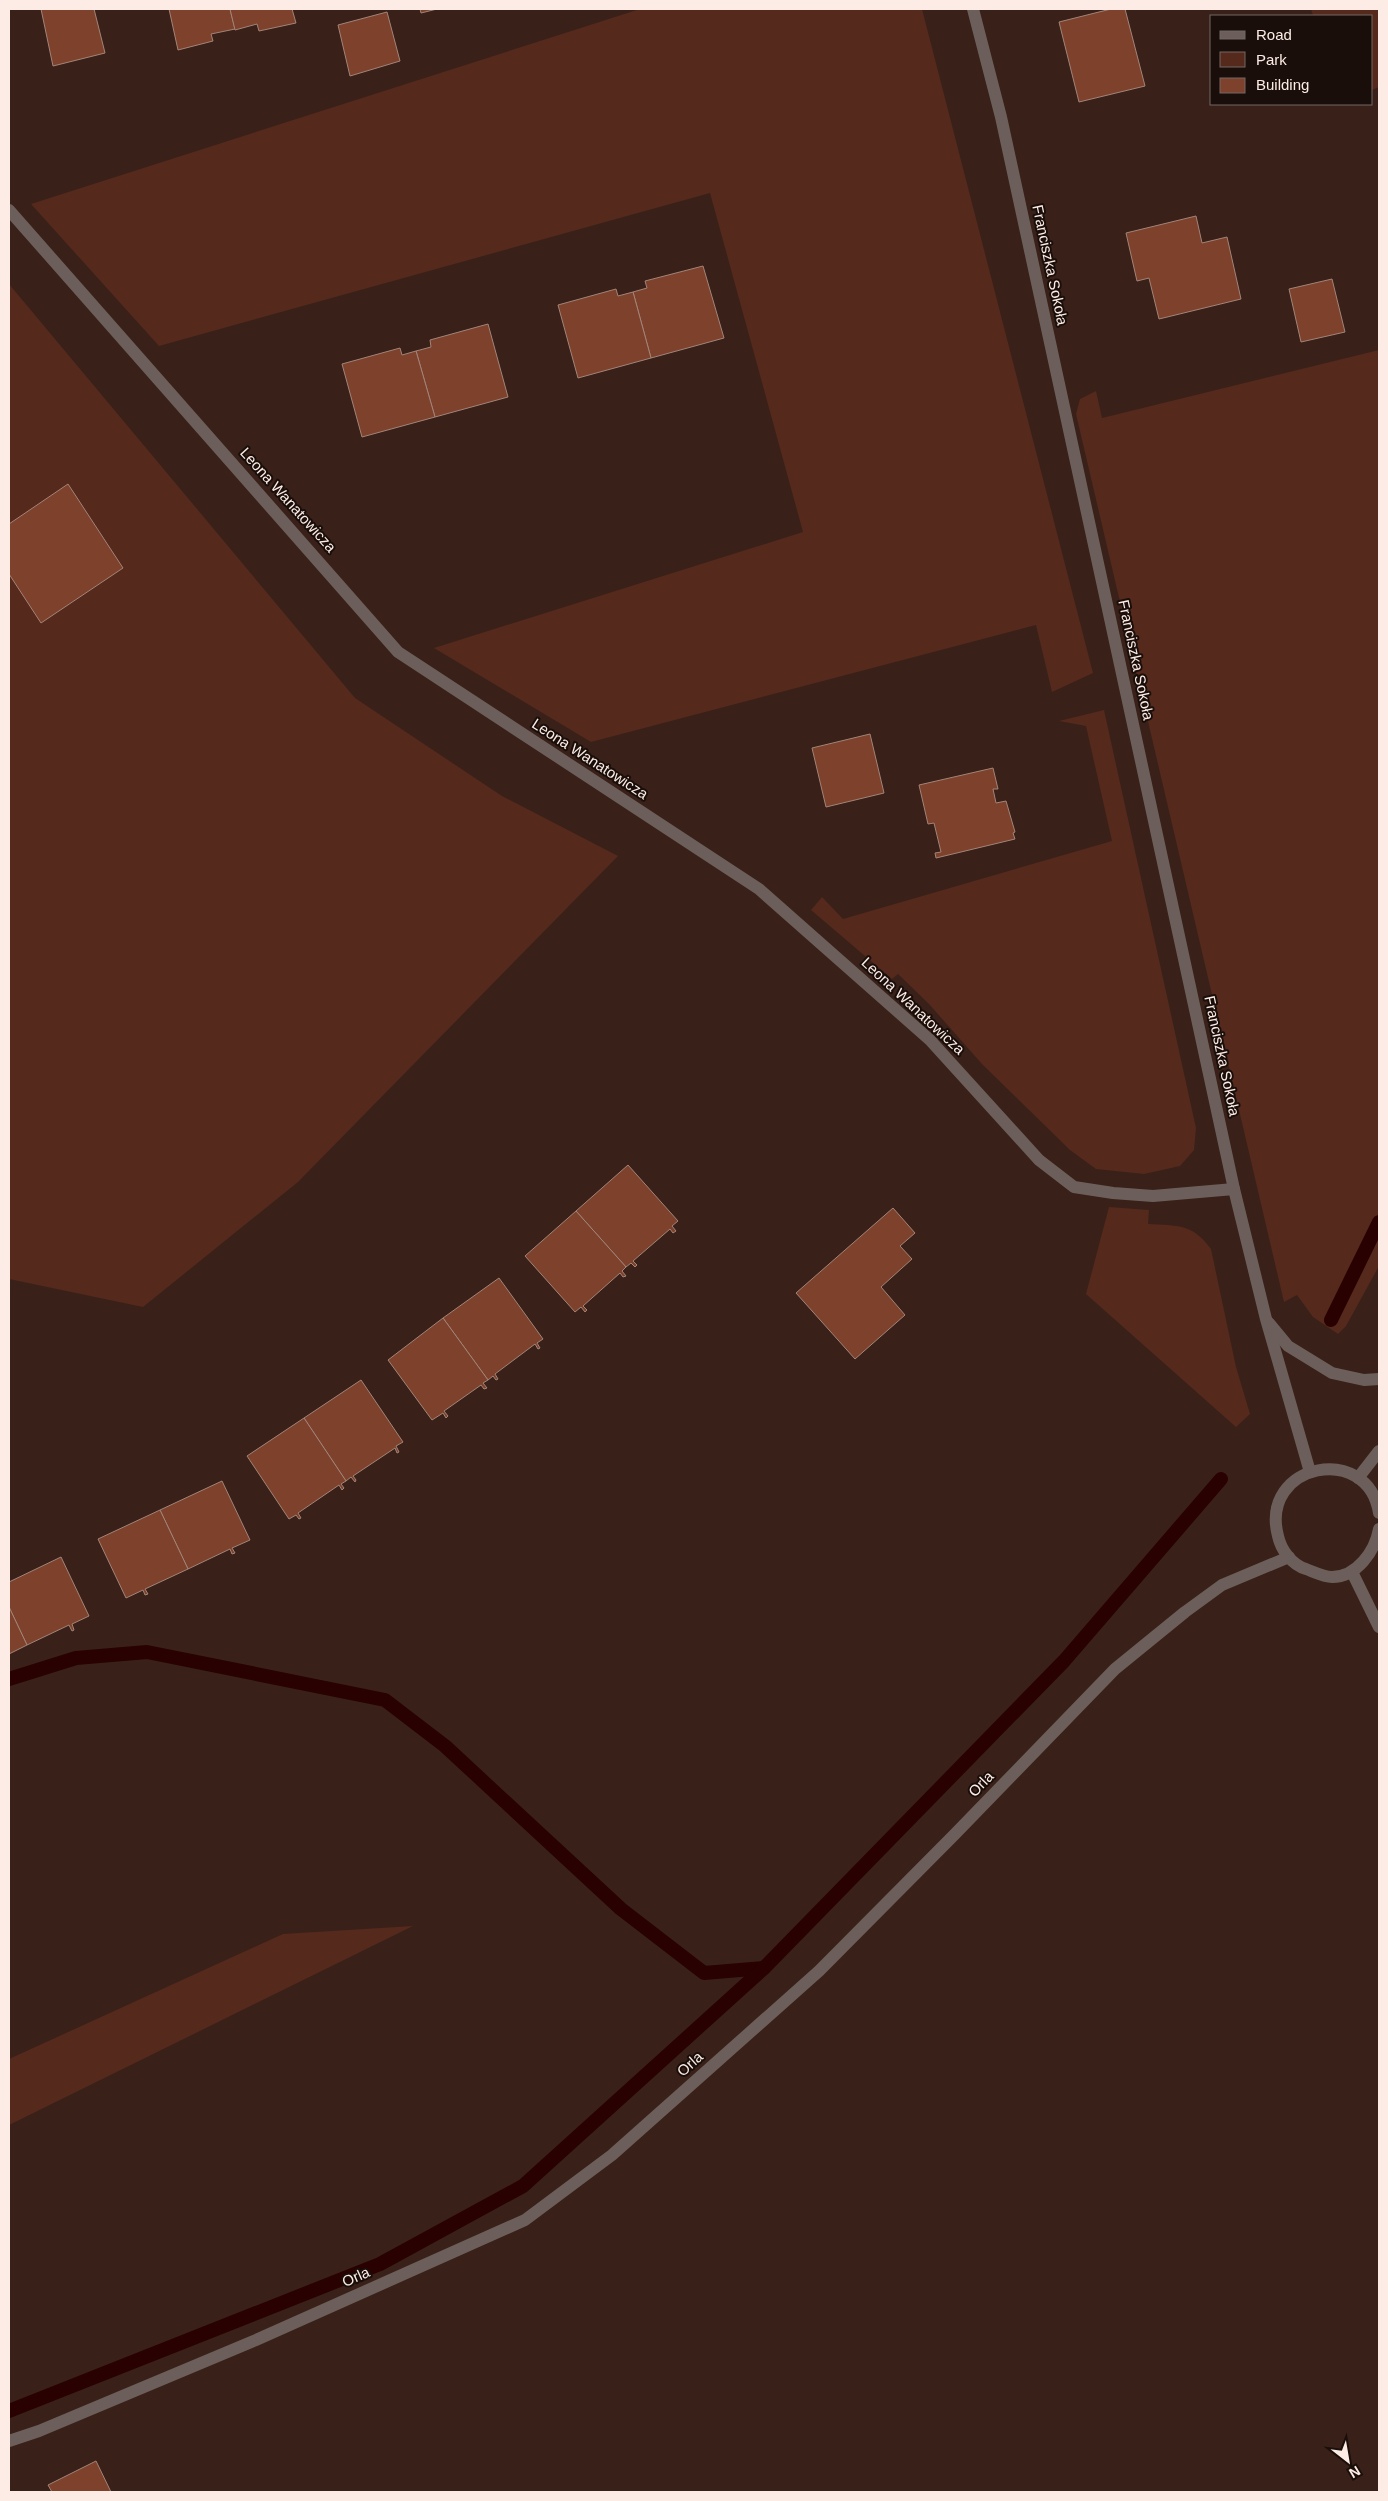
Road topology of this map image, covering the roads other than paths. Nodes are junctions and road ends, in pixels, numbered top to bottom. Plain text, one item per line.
1 (973, 9) edge
2 (9, 210) edge
3 (1234, 1189) junction
4 (1266, 1319) junction
5 (1379, 1380) edge
6 (1379, 1450) edge
7 (1310, 1472) junction
8 (1358, 1478) junction
9 (1379, 1513) edge
10 (1379, 1529) edge
11 (1289, 1558) junction
12 (1352, 1572) junction
13 (1379, 1627) edge
14 (9, 2441) edge

1 - 3 street, Franciszka Sokoła
2 - 3 street, Leona Wanatowicza
3 - 4 street, Franciszka Sokoła
4 - 5 street
4 - 7 street, Franciszka Sokoła
6 - 8 street
7 - 8 street
7 - 11 street
8 - 9 street
10 - 12 street
11 - 12 street
11 - 14 street, Orla
12 - 13 street

